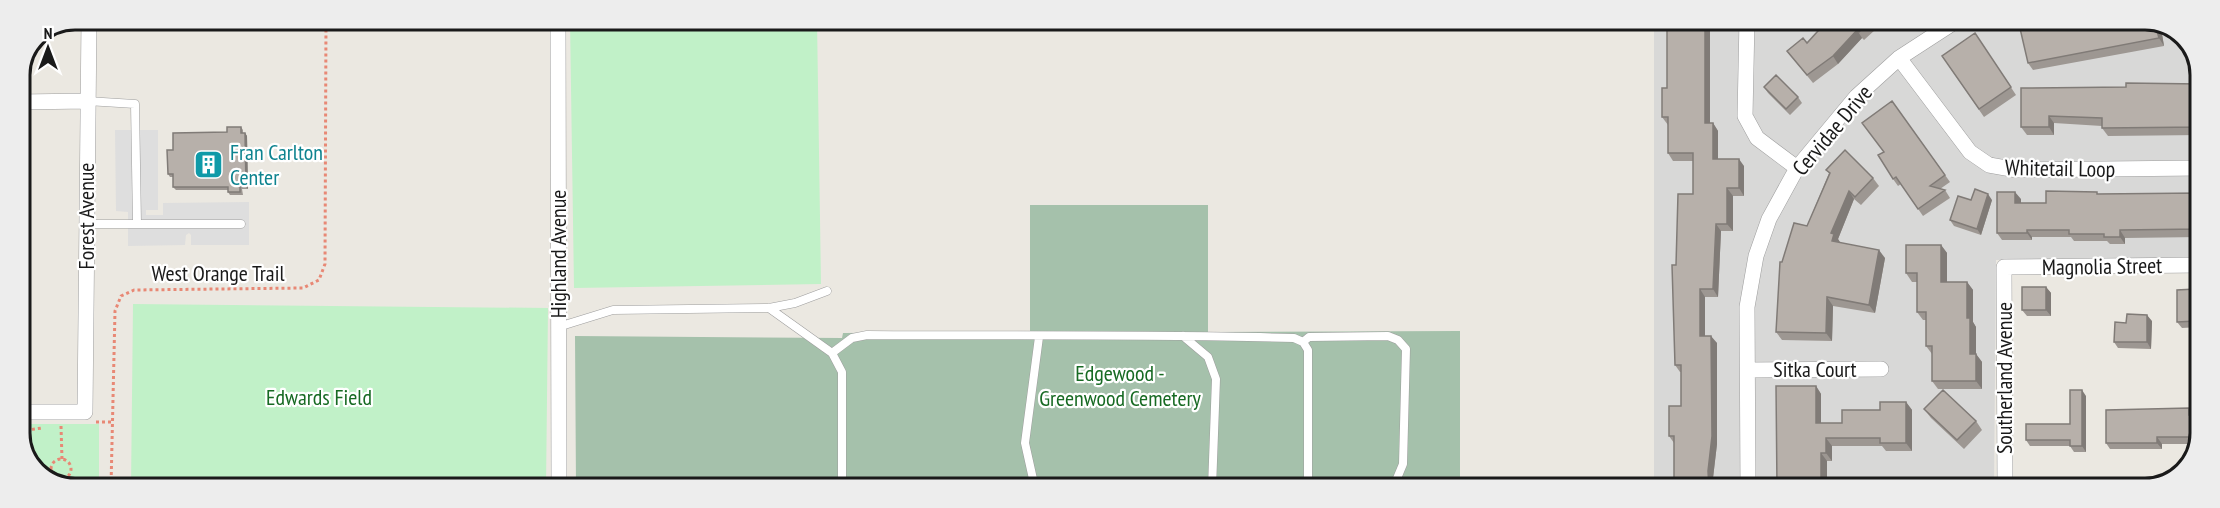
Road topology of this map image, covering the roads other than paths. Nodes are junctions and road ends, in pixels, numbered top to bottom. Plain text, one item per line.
1 (90, 30) edge
2 (558, 30) edge
3 (1747, 30) edge
4 (1942, 30) edge
5 (1899, 58) junction
6 (87, 101) junction
7 (30, 102) edge
8 (1797, 168) junction
9 (2190, 168) edge
10 (86, 224) junction
11 (137, 224) junction
12 (240, 224) dead end
13 (2190, 265) edge
14 (2004, 267) joint
15 (827, 291) dead end
16 (769, 308) junction
17 (558, 327) junction
18 (1181, 335) junction
19 (1039, 337) junction
20 (1303, 342) junction
21 (832, 354) junction
22 (1881, 369) dead end
23 (1749, 370) junction
24 (30, 412) edge
25 (559, 478) edge
26 (842, 478) edge
27 (1033, 478) edge
28 (1212, 478) edge
29 (1308, 478) edge
30 (1397, 478) edge
31 (1748, 478) edge
32 (2005, 478) edge

1 - 6 street, Forest Avenue
2 - 17 street, Highland Avenue
3 - 8 street
4 - 5 street, Cervidae Drive
5 - 8 street, Cervidae Drive
5 - 9 street, Whitetail Loop
6 - 7 street
6 - 10 street, Forest Avenue
6 - 11 lane
8 - 23 street, Cervidae Drive
10 - 11 lane
10 - 24 street, Forest Avenue
11 - 12 lane
13 - 14 street, Magnolia Street
14 - 32 street, Southerland Avenue
15 - 16 lane
16 - 17 lane
16 - 21 lane
17 - 25 street, Highland Avenue
18 - 19 lane
18 - 20 lane
18 - 28 lane
19 - 21 lane
19 - 27 lane
20 - 29 lane
20 - 30 lane
21 - 26 lane
22 - 23 street, Sitka Court
23 - 31 street, Cervidae Drive

